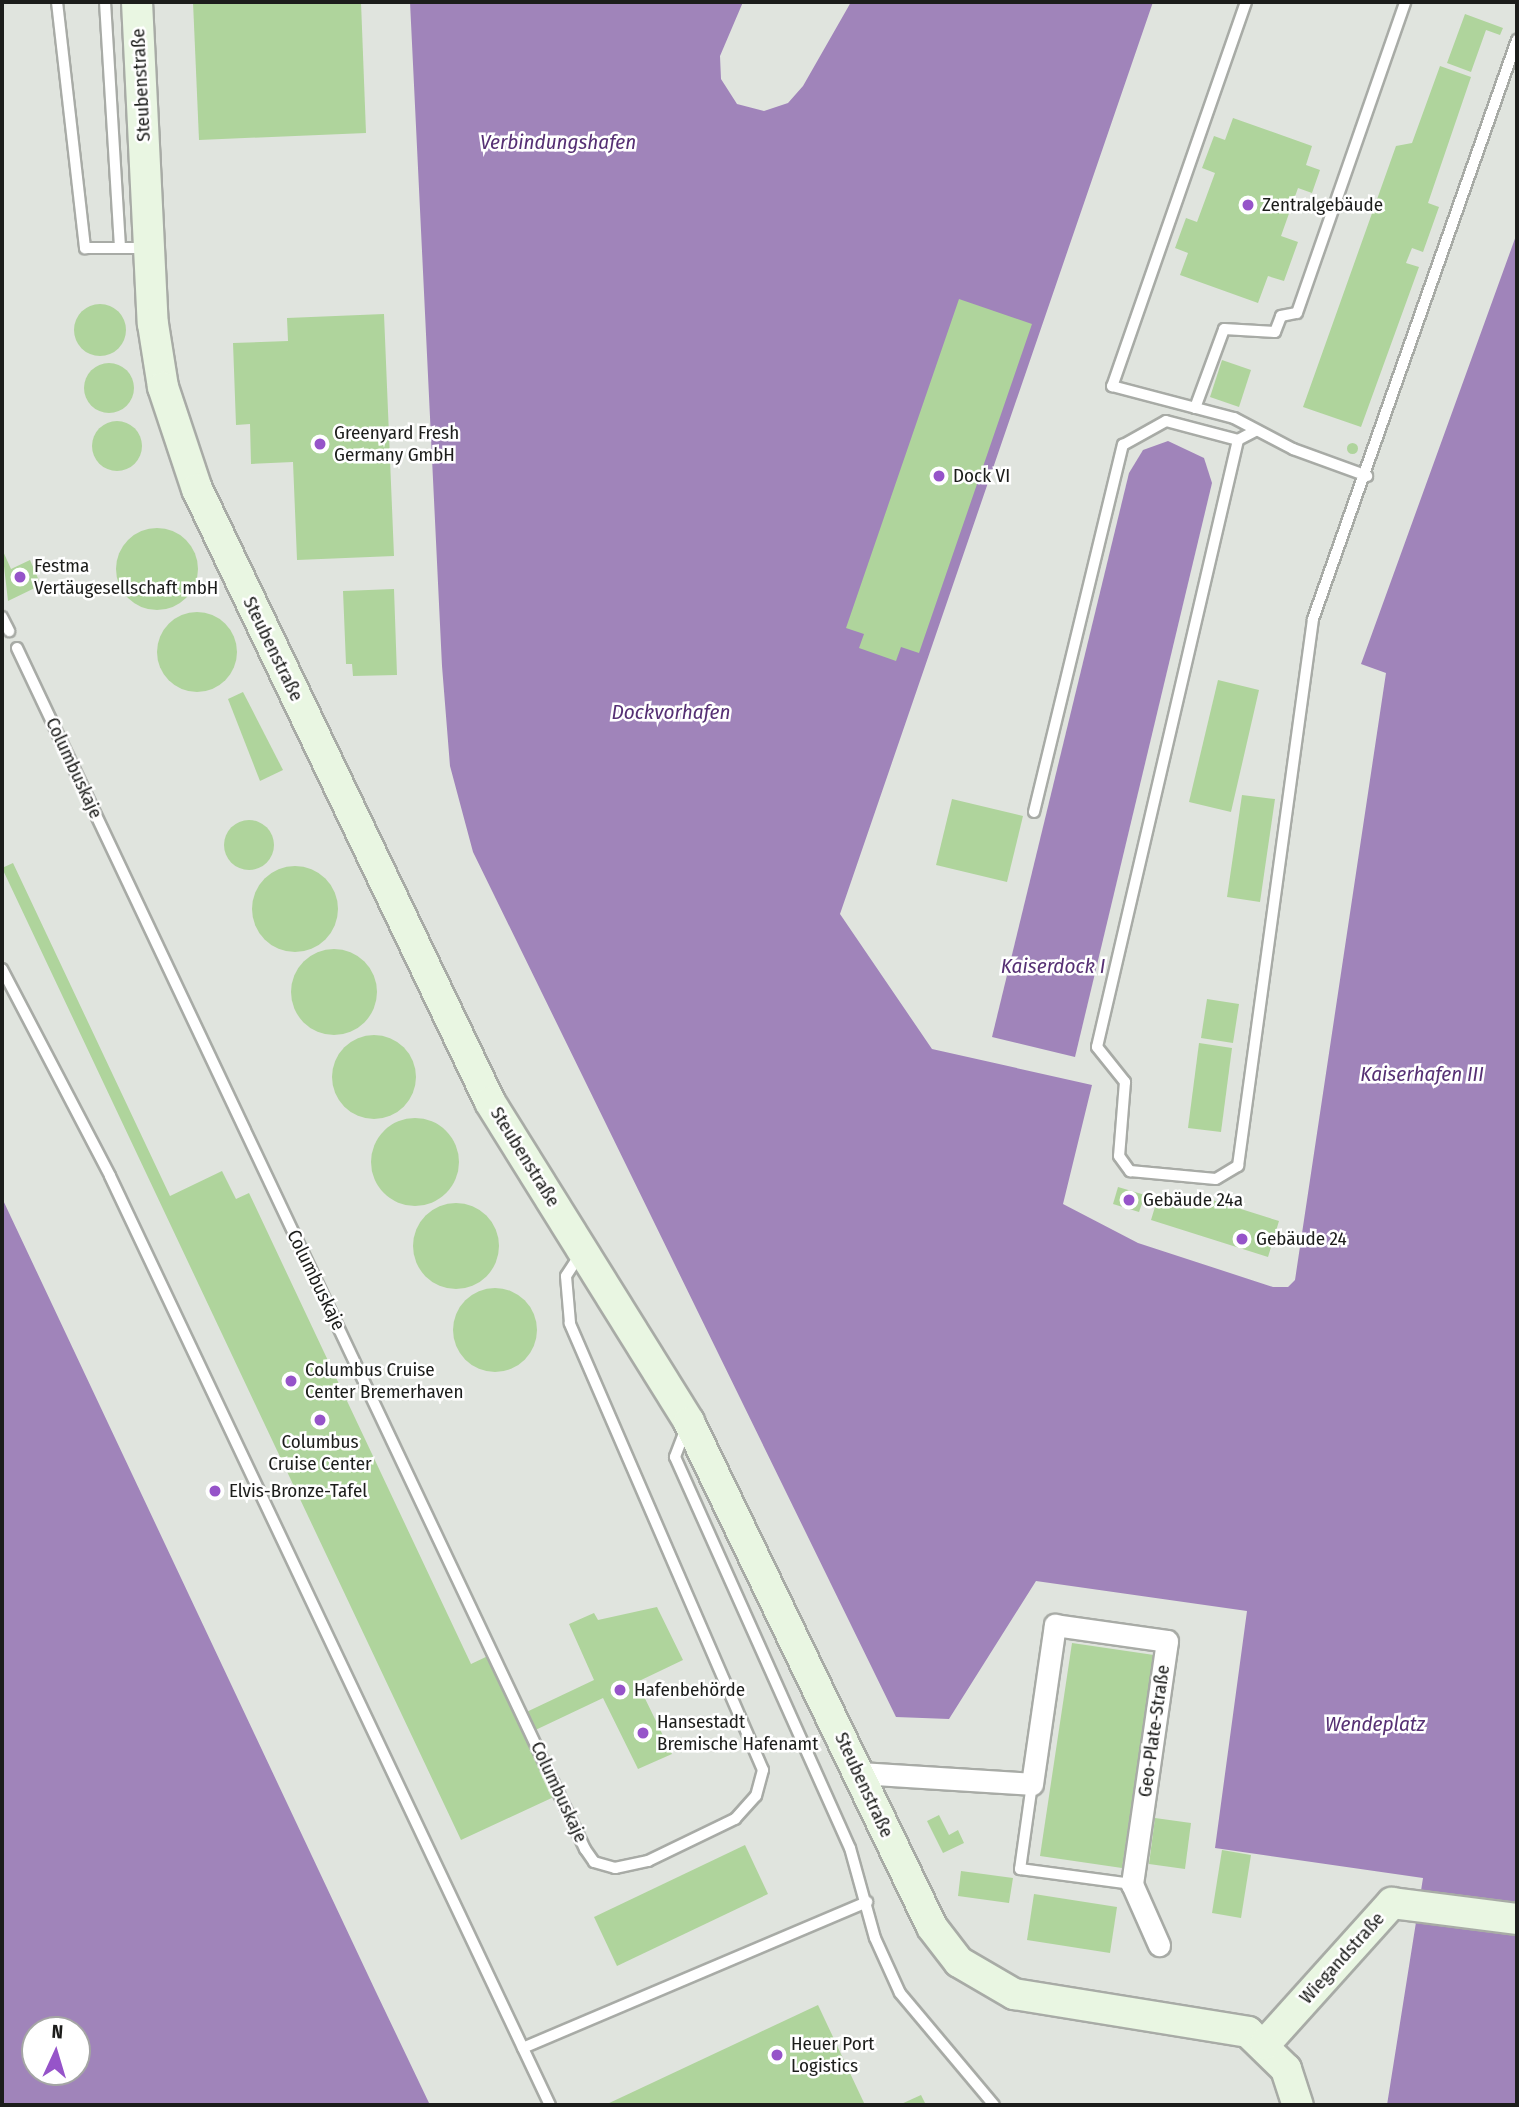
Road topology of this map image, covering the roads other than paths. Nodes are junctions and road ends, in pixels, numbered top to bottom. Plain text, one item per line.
1 (57, 2) edge
2 (105, 2) edge
3 (137, 2) edge
4 (1246, 2) edge
5 (1405, 2) edge
6 (1517, 40) edge
7 (134, 248) junction
8 (1195, 408) junction
9 (1255, 430) junction
10 (1238, 440) junction
11 (1367, 476) junction
12 (2, 617) edge
13 (9, 631) dead end
14 (17, 648) dead end
15 (1034, 812) dead end
16 (2, 969) edge
17 (583, 1250) junction
18 (689, 1422) junction
19 (858, 1773) junction
20 (1032, 1784) junction
21 (1132, 1884) junction
22 (867, 1902) junction
23 (1517, 1919) edge
24 (1159, 1945) dead end
25 (1265, 2044) junction
26 (523, 2048) junction
27 (550, 2105) edge
28 (994, 2105) edge
29 (1298, 2105) edge

1 - 7 lane
2 - 7 lane
3 - 7 street, Steubenstraße
4 - 8 lane
5 - 8 lane
6 - 11 lane
7 - 17 street, Steubenstraße
8 - 9 lane
9 - 10 lane
9 - 11 lane
10 - 11 lane
10 - 15 lane
12 - 13 lane
14 - 17 lane, Columbuskaje
16 - 26 lane
17 - 18 street, Steubenstraße
18 - 19 street, Steubenstraße
18 - 22 lane
19 - 20 street
19 - 25 street, Steubenstraße
20 - 21 lane, Geo-Plate-Straße
20 - 21 street, Geo-Plate-Straße
21 - 24 street
22 - 26 lane
22 - 28 lane
23 - 25 street, Wiegandstraße
25 - 29 street
26 - 27 lane

